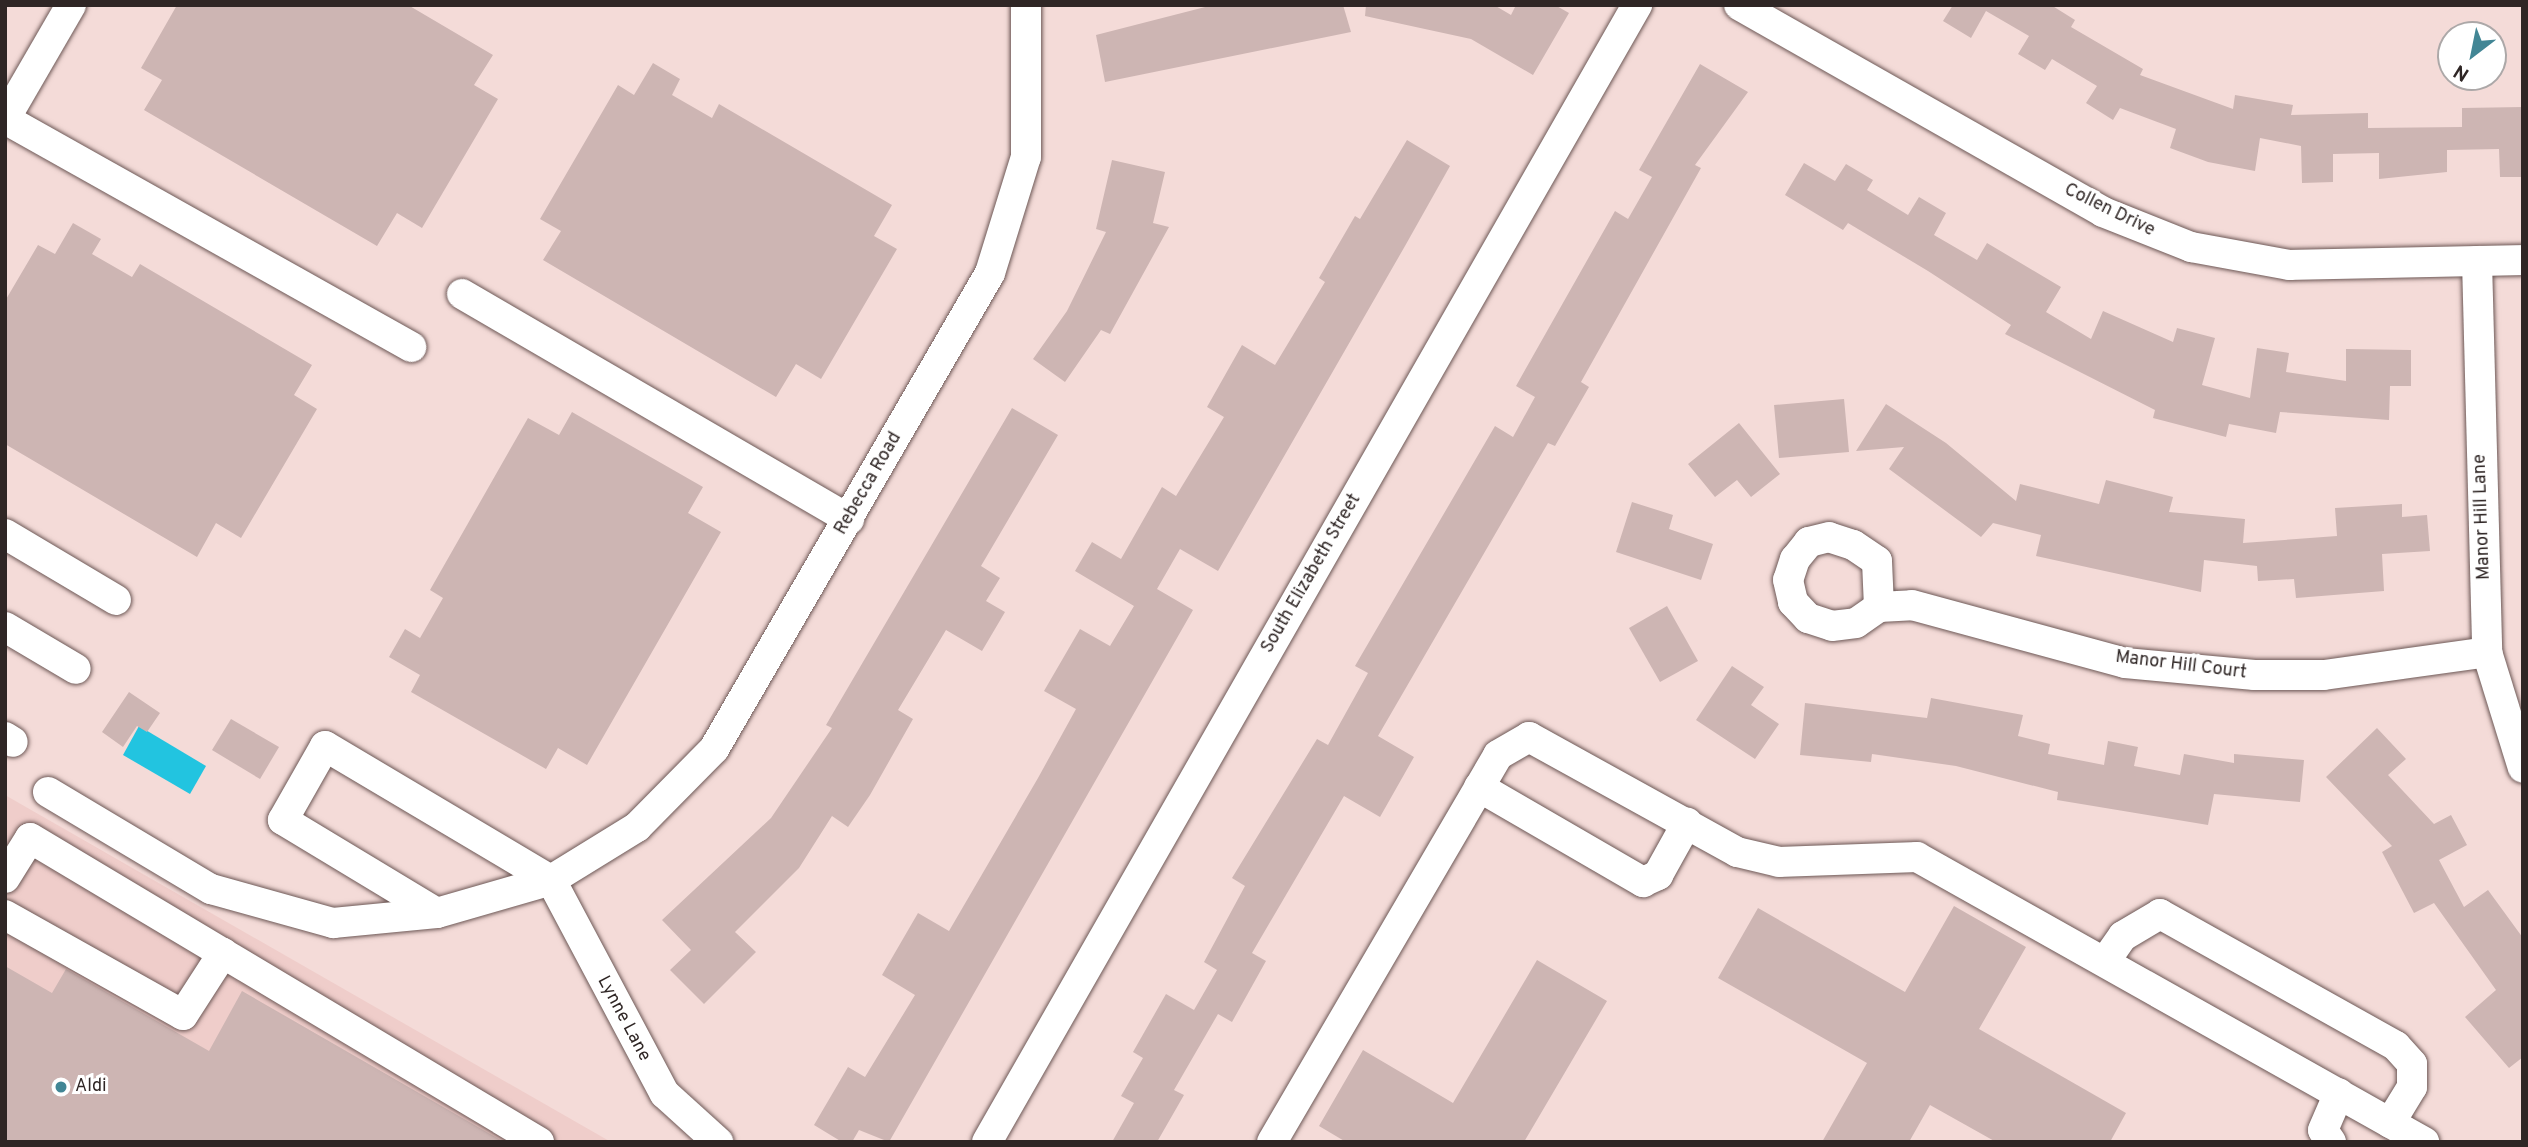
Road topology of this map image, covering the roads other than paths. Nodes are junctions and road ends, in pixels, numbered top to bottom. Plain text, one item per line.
1 (71, 5) edge
2 (1026, 5) edge
3 (1637, 5) edge
4 (1739, 5) edge
5 (5, 119) edge
6 (2523, 260) edge
7 (2477, 261) junction
8 (462, 294) dead end
9 (411, 346) dead end
10 (849, 519) junction
11 (5, 534) edge
12 (116, 600) dead end
13 (1879, 607) dead end
14 (5, 627) edge
15 (2487, 652) junction
16 (76, 669) dead end
17 (2523, 768) edge
18 (1479, 787) junction
19 (48, 792) dead end
20 (1687, 823) junction
21 (7, 873) edge
22 (551, 880) junction
23 (437, 913) junction
24 (5, 915) edge
25 (223, 953) junction
26 (2106, 960) junction
27 (2339, 1093) junction
28 (2390, 1123) junction
29 (539, 1142) edge
30 (718, 1142) edge
31 (988, 1142) edge
32 (1272, 1142) edge
33 (2331, 1142) edge
34 (2424, 1142) edge

1 - 5 street
2 - 10 street, Rebecca Road
3 - 31 street, South Elizabeth Street
4 - 7 street, Collen Drive
5 - 9 street
6 - 7 street, Collen Drive
7 - 15 street, Manor Hill Lane
8 - 10 street
10 - 22 street, Rebecca Road
11 - 12 street
13 - 15 street, Manor Hill Court
14 - 16 street
15 - 17 street, Manor Hill Lane
18 - 20 street
18 - 20 street
18 - 32 street
19 - 23 street, Rebecca Road
20 - 26 street
21 - 25 street
22 - 23 street, Rebecca Road
22 - 23 street
22 - 30 street, Lynne Lane
24 - 25 street
25 - 29 street
26 - 27 street
26 - 28 street
27 - 28 street
27 - 33 street
28 - 34 street

